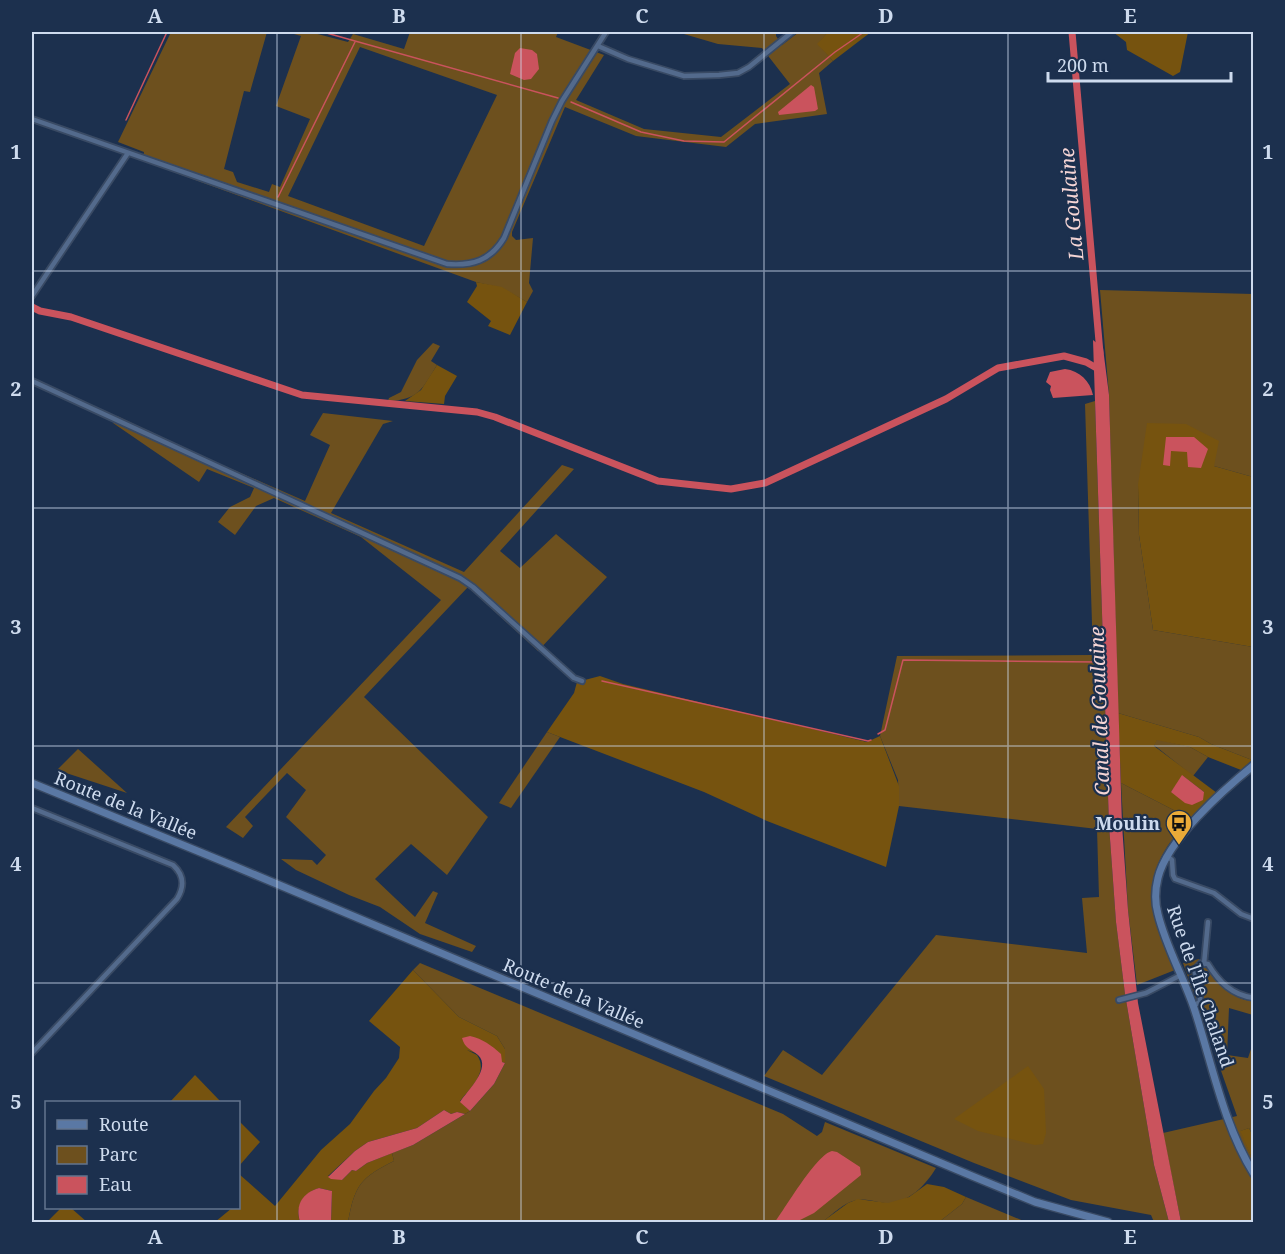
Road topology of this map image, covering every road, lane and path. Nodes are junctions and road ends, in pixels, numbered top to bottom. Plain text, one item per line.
1 (606, 32) edge
2 (792, 32) edge
3 (598, 46) junction
4 (32, 119) edge
5 (128, 153) junction
6 (32, 296) edge
7 (32, 381) edge
8 (582, 681) dead end
9 (1254, 765) edge
10 (32, 783) edge
11 (32, 808) edge
12 (1167, 856) junction
13 (1254, 919) edge
14 (1209, 922) dead end
15 (1204, 964) junction
16 (1181, 975) junction
17 (1254, 999) edge
18 (1121, 1000) dead end
19 (1193, 1006) junction
20 (32, 1053) edge
21 (1254, 1174) edge
22 (1108, 1222) edge

1 - 3 street
2 - 3 street
3 - 5 street
4 - 5 street
5 - 6 street
7 - 8 street
9 - 12 main road, Rue de l'Île Chaland
10 - 22 main road, Route de la Vallée
11 - 20 street
12 - 13 street
12 - 16 main road, Rue de l'Île Chaland
14 - 15 street
15 - 17 street
15 - 19 street
16 - 18 street
16 - 19 main road, Rue de l'Île Chaland
19 - 21 main road, Rue de l'Île Chaland

